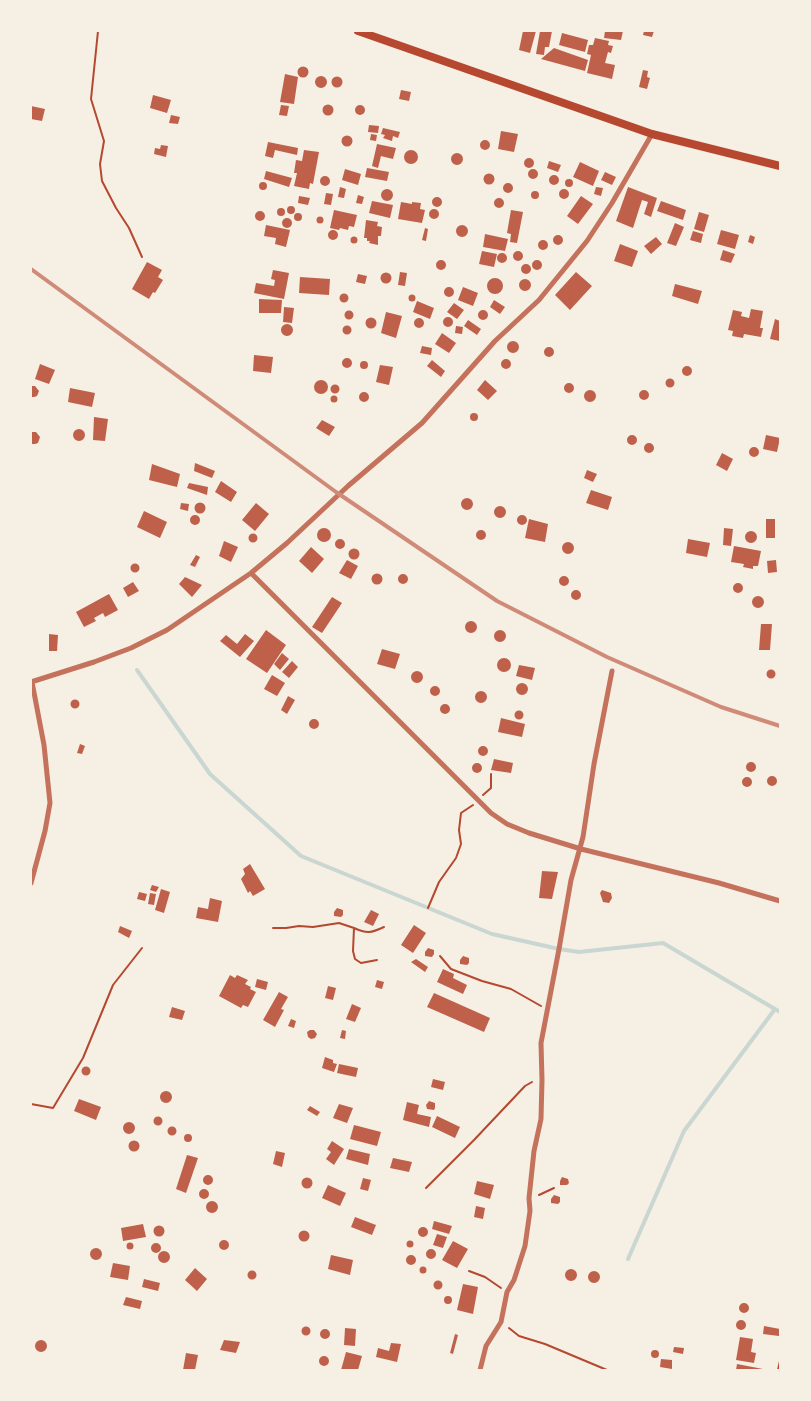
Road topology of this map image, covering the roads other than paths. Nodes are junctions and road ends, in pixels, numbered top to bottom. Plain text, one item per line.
1 (358, 31) edge
2 (652, 134) junction
3 (780, 166) edge
4 (251, 573) junction
5 (612, 671) dead end
6 (31, 682) edge
7 (581, 849) junction
8 (31, 883) edge
9 (780, 901) edge
10 (480, 1370) edge

1 - 2 main road
2 - 3 main road
2 - 4 street
4 - 6 street
4 - 7 street
5 - 7 street
6 - 8 street
7 - 9 street
7 - 10 street

